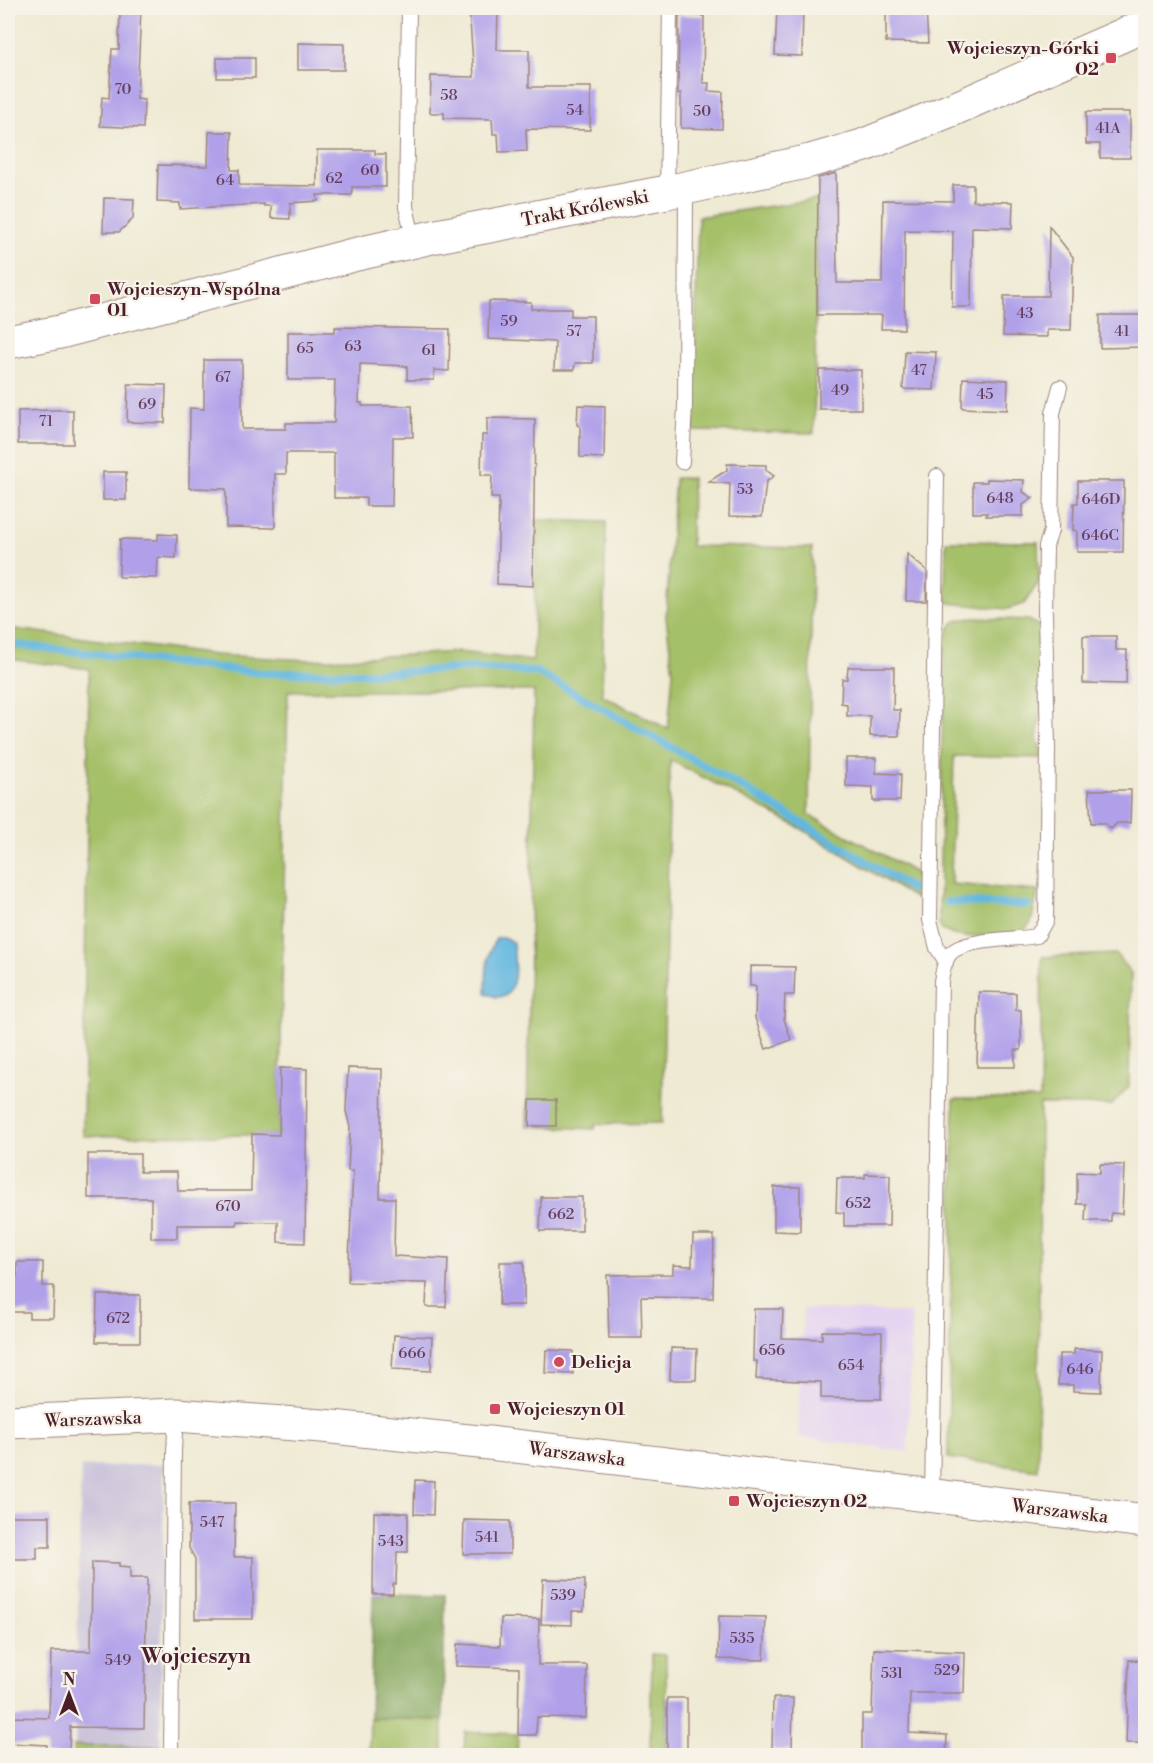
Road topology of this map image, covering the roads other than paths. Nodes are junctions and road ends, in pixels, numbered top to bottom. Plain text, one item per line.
1 (409, 8) edge
2 (670, 8) edge
3 (1146, 25) edge
4 (677, 190) junction
5 (414, 241) junction
6 (8, 342) edge
7 (1060, 387) dead end
8 (682, 462) dead end
9 (937, 476) dead end
10 (946, 962) junction
11 (176, 1415) junction
12 (8, 1422) edge
13 (932, 1496) junction
14 (1146, 1521) edge
15 (171, 1755) edge

1 - 5 lane
2 - 4 lane
3 - 4 street, Trakt Królewski
4 - 5 street, Trakt Królewski
4 - 8 lane
5 - 6 street, Trakt Królewski
7 - 10 lane
9 - 10 lane
10 - 13 lane
11 - 12 street, Warszawska
11 - 13 street, Warszawska
11 - 15 lane
13 - 14 street, Warszawska

